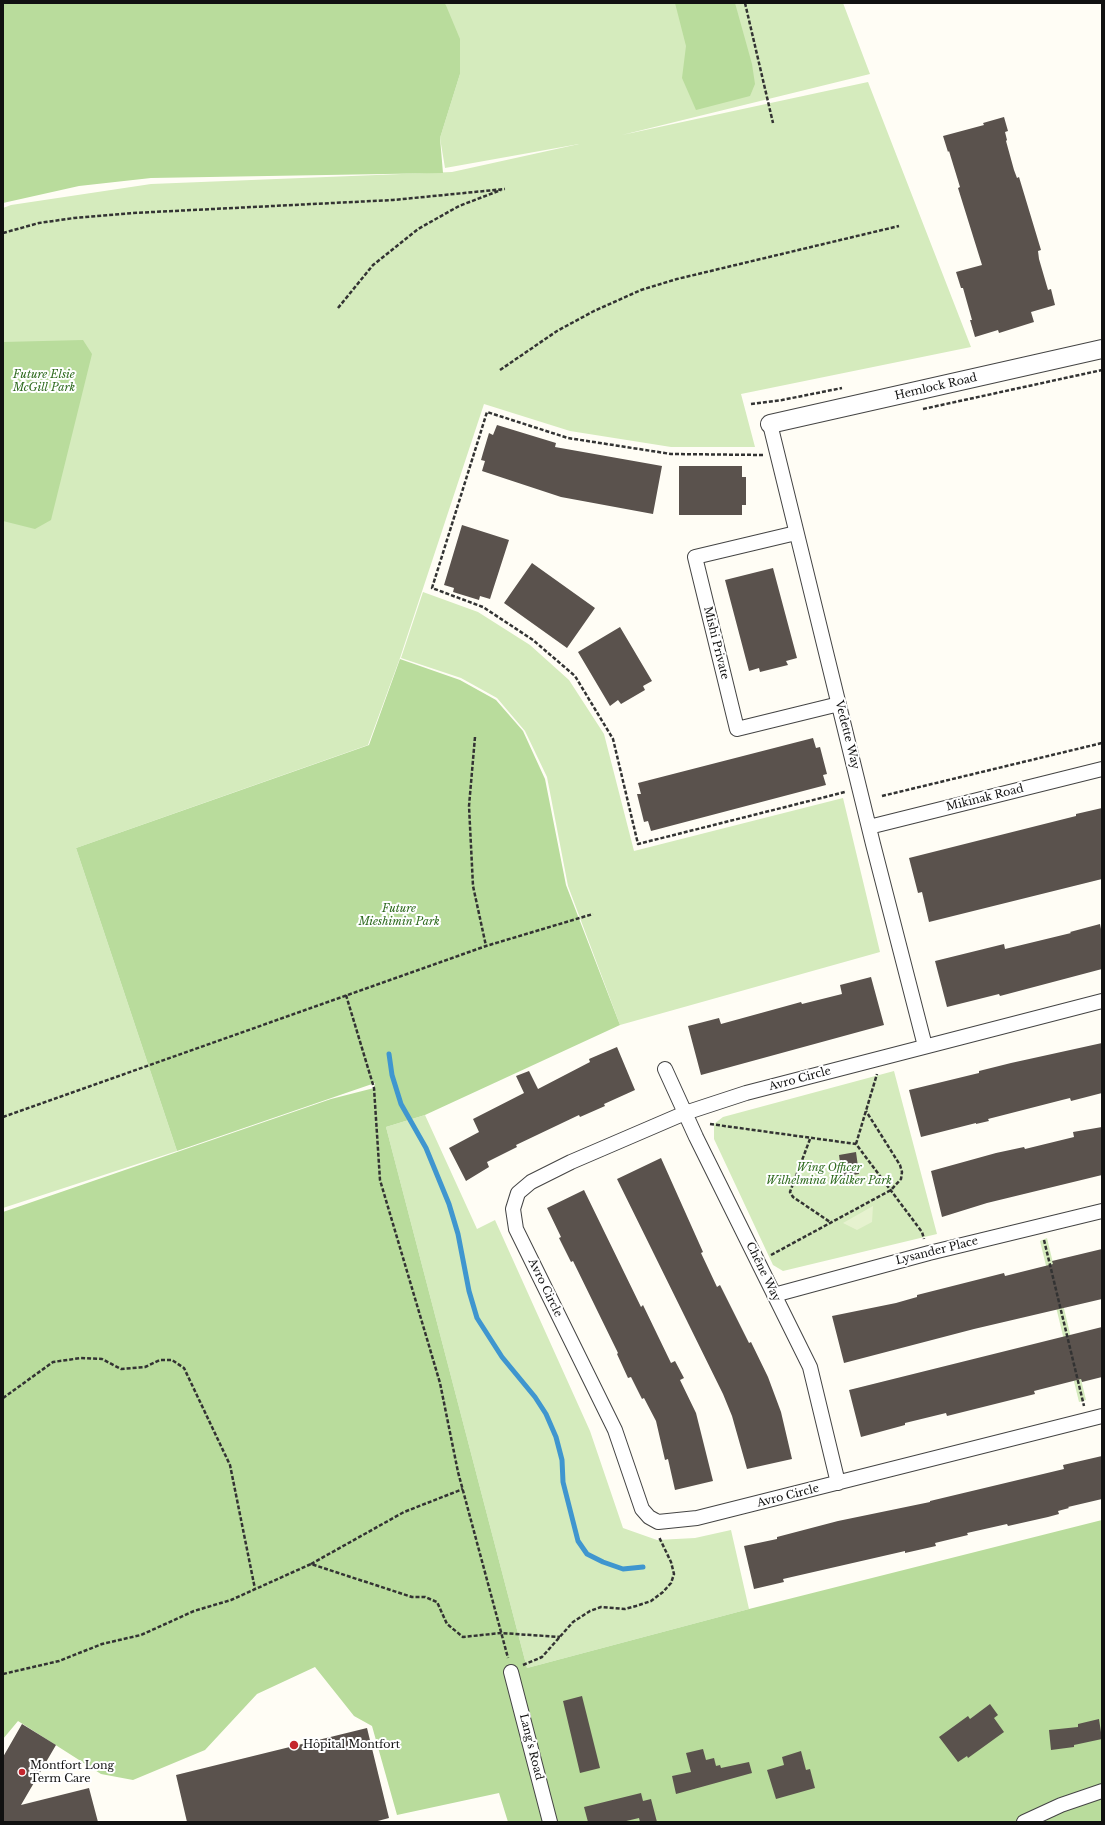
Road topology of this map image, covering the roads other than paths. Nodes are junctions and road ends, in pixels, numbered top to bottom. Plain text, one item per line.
1 (1102, 349) edge
2 (770, 424) joint
3 (796, 533) junction
4 (839, 704) junction
5 (1102, 769) edge
6 (869, 827) junction
7 (1102, 1001) edge
8 (924, 1046) junction
9 (665, 1069) dead end
10 (685, 1113) junction
11 (1102, 1212) edge
12 (774, 1295) junction
13 (1102, 1416) edge
14 (838, 1483) junction
15 (511, 1670) road end
16 (1102, 1791) edge
17 (550, 1822) edge
18 (1024, 1822) edge

1 - 2 street, Hemlock Road
2 - 3 street, Vedette Way
3 - 4 street, Vedette Way
3 - 4 street, Mishi Private
4 - 6 street, Vedette Way
5 - 6 street, Mikinak Road
6 - 8 street, Vedette Way
7 - 8 street, Avro Circle
8 - 10 street, Avro Circle
9 - 10 street, Chêne Way
10 - 12 street, Chêne Way
10 - 14 street, Avro Circle
11 - 12 street, Lysander Place
12 - 14 street, Chêne Way
13 - 14 street, Avro Circle
15 - 17 street, Lang's Road
16 - 18 street

